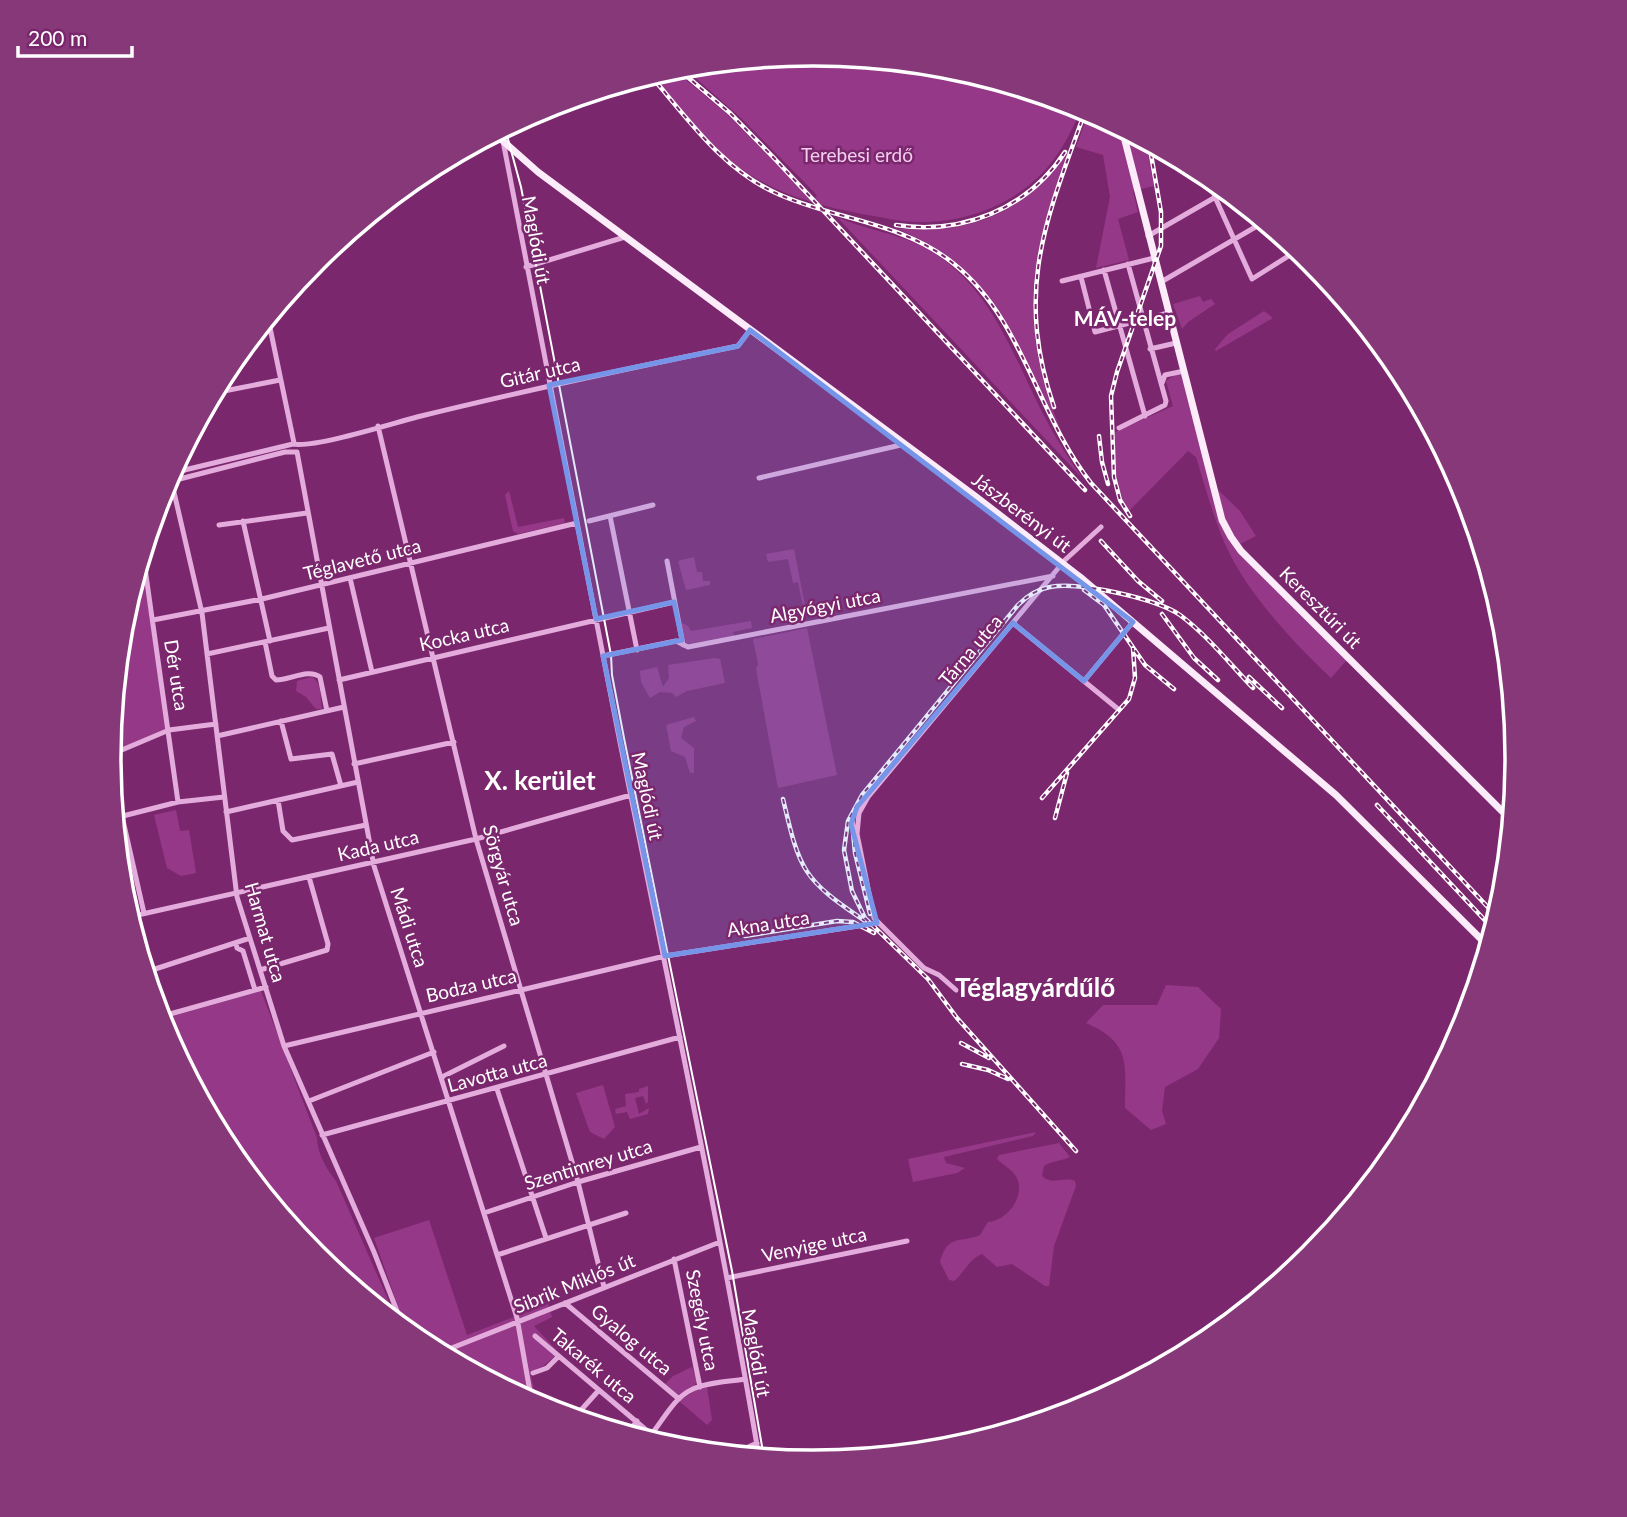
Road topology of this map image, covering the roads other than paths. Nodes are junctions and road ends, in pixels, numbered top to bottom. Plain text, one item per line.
1 (503, 141) joint
2 (1125, 141) edge
3 (1215, 197) joint
4 (1256, 226) edge
5 (613, 227) junction
6 (1148, 236) junction
7 (625, 237) junction
8 (1233, 239) junction
9 (612, 241) junction
10 (1289, 256) edge
11 (1154, 258) junction
12 (1128, 264) junction
13 (526, 267) junction
14 (1104, 270) junction
15 (1081, 277) junction
16 (1062, 281) dead end
17 (1161, 282) junction
18 (1168, 313) junction
19 (1142, 320) junction
20 (1118, 326) junction
21 (270, 329) edge
22 (750, 330) junction
23 (1176, 343) junction
24 (1150, 349) junction
25 (1184, 371) junction
26 (280, 380) junction
27 (549, 385) junction
28 (1162, 387) junction
29 (228, 390) edge
30 (1145, 416) junction
31 (378, 426) junction
32 (1119, 428) dead end
33 (905, 444) junction
34 (295, 448) junction
35 (185, 470) edge
36 (759, 478) dead end
37 (181, 479) edge
38 (174, 493) edge
39 (653, 505) dead end
40 (307, 513) junction
41 (610, 516) junction
42 (589, 521) dead end
43 (243, 522) junction
44 (577, 523) junction
45 (219, 525) dead end
46 (1101, 527) dead end
47 (667, 561) dead end
48 (410, 563) junction
49 (1062, 563) junction
50 (146, 575) edge
51 (1053, 576) junction
52 (350, 578) junction
53 (321, 585) junction
54 (262, 599) junction
55 (674, 601) junction
56 (202, 612) junction
57 (630, 612) junction
58 (596, 619) junction
59 (153, 620) junction
60 (1133, 622) junction
61 (1013, 623) junction
62 (329, 628) junction
63 (268, 641) junction
64 (683, 645) junction
65 (637, 650) junction
66 (207, 654) junction
67 (603, 656) junction
68 (434, 658) junction
69 (372, 672) junction
70 (339, 680) junction
71 (1084, 681) junction
72 (344, 707) junction
73 (1118, 709) dead end
74 (327, 711) junction
75 (281, 721) junction
76 (216, 724) junction
77 (169, 730) junction
78 (217, 736) junction
79 (454, 742) junction
80 (121, 750) edge
81 (354, 764) junction
82 (358, 782) junction
83 (341, 786) junction
84 (631, 795) junction
85 (225, 797) junction
86 (278, 800) junction
87 (178, 802) junction
88 (226, 812) junction
89 (1503, 812) edge
90 (124, 816) edge
91 (366, 825) junction
92 (476, 838) junction
93 (127, 847) edge
94 (373, 862) junction
95 (309, 877) junction
96 (236, 893) junction
97 (144, 913) junction
98 (140, 914) edge
99 (877, 923) junction
100 (250, 938) junction
101 (1482, 940) edge
102 (236, 943) junction
103 (665, 956) junction
104 (154, 969) edge
105 (260, 970) junction
106 (266, 987) junction
107 (255, 990) junction
108 (520, 990) junction
109 (956, 990) dead end
110 (422, 1013) junction
111 (171, 1014) edge
112 (680, 1037) junction
113 (284, 1045) junction
114 (504, 1046) dead end
115 (434, 1052) junction
116 (547, 1075) junction
117 (442, 1077) junction
118 (497, 1089) junction
119 (309, 1101) junction
120 (448, 1101) junction
121 (322, 1135) junction
122 (701, 1147) junction
123 (578, 1182) junction
124 (533, 1197) junction
125 (484, 1213) junction
126 (626, 1213) dead end
127 (588, 1223) junction
128 (546, 1238) junction
129 (907, 1241) dead end
130 (720, 1242) junction
131 (497, 1255) junction
132 (674, 1259) junction
133 (727, 1278) junction
134 (604, 1287) junction
135 (565, 1303) junction
136 (397, 1312) edge
137 (518, 1322) junction
138 (535, 1336) dead end
139 (451, 1348) edge
140 (558, 1356) junction
141 (533, 1373) dead end
142 (745, 1379) junction
143 (700, 1387) junction
144 (529, 1389) edge
145 (598, 1390) junction
146 (679, 1399) junction
147 (580, 1410) edge
148 (637, 1421) junction
149 (632, 1426) edge
150 (646, 1430) edge
151 (654, 1431) edge
152 (757, 1443) junction
153 (748, 1447) edge
154 (758, 1448) edge

1 - 5 main road, Jászberényi út
1 - 13 street, Maglódi út
2 - 6 main road, Keresztúri út
3 - 6 street
3 - 8 street
4 - 8 street
5 - 7 main road, Jászberényi út
5 - 9 main road
6 - 11 main road, Keresztúri út
7 - 9 street
7 - 22 main road, Jászberényi út
8 - 10 street
8 - 17 street
9 - 13 street
11 - 12 street
11 - 17 main road, Keresztúri út
12 - 14 street
12 - 19 street
13 - 27 street, Maglódi út
14 - 15 street
14 - 20 street
15 - 16 street
15 - 20 street
17 - 18 main road, Keresztúri út
18 - 19 street
18 - 23 main road, Keresztúri út
19 - 20 street
19 - 24 street
20 - 30 street
21 - 26 street, Mádi utca
22 - 27 street, Gitár utca
22 - 33 main road, Jászberényi út
23 - 24 street
23 - 25 main road, Keresztúri út
24 - 28 street
25 - 28 street
25 - 89 main road, Keresztúri út
26 - 29 street
26 - 34 street, Mádi utca
27 - 31 street, Gitár utca
27 - 44 street, Maglódi út
28 - 30 street
30 - 32 street
31 - 34 street, Gitár utca
31 - 48 street, Sörgyár utca
33 - 36 street
33 - 49 main road, Jászberényi út
34 - 35 street, Gitár utca
34 - 37 street, Gitár utca
34 - 40 street, Mádi utca
38 - 56 street, Harmat utca
39 - 41 street
40 - 43 street
40 - 53 street, Mádi utca
41 - 42 street
41 - 57 street
43 - 45 street
43 - 54 street
44 - 48 street, Téglavető utca
44 - 58 street, Maglódi út
46 - 49 street, Tárna utca
47 - 55 street
48 - 52 street, Téglavető utca
48 - 68 street, Sörgyár utca
49 - 51 street, Tárna utca
49 - 60 main road, Jászberényi út
50 - 59 street, Dér utca
51 - 61 street, Tárna utca
51 - 64 street, Algyógyi utca
52 - 53 street, Téglavető utca
52 - 69 street
53 - 54 street, Téglavető utca
53 - 62 street, Mádi utca
54 - 56 street, Téglavető utca
54 - 63 street
55 - 57 street, Kocka utca
55 - 64 street
56 - 59 street, Téglavető utca
56 - 66 street, Harmat utca
57 - 58 street, Kocka utca
57 - 65 street
58 - 67 street, Maglódi út
58 - 68 street, Kocka utca
59 - 77 street, Dér utca
60 - 71 street
60 - 101 main road, Jászberényi út
61 - 71 street
61 - 99 street, Tárna utca
62 - 63 street
62 - 70 street, Mádi utca
63 - 66 street
63 - 74 street
64 - 65 street, Algyógyi utca
65 - 67 street, Algyógyi utca
66 - 76 street, Harmat utca
67 - 84 street, Maglódi út
68 - 69 street, Kocka utca
68 - 79 street, Sörgyár utca
69 - 70 street, Kocka utca
70 - 72 street, Mádi utca
71 - 73 street
72 - 74 street
72 - 81 street, Mádi utca
74 - 75 street
75 - 78 street
75 - 83 street
76 - 77 street
76 - 78 street, Harmat utca
77 - 80 street
77 - 87 street, Dér utca
78 - 85 street, Harmat utca
79 - 81 street
79 - 92 street, Sörgyár utca
81 - 82 street, Mádi utca
82 - 83 street
82 - 91 street, Mádi utca
83 - 86 street
84 - 92 street, Kada utca
84 - 103 street, Maglódi út
85 - 87 street
85 - 88 street, Harmat utca
86 - 88 street
86 - 91 street, Kada utca
87 - 90 street
88 - 96 street, Harmat utca
91 - 94 street, Mádi utca
92 - 94 street, Kada utca
92 - 108 street, Sörgyár utca
93 - 97 street
94 - 95 street, Kada utca
94 - 110 street, Mádi utca
95 - 96 street, Kada utca
95 - 105 street
96 - 97 street, Kada utca
96 - 100 street, Harmat utca
97 - 98 street, Kada utca
99 - 103 street, Akna utca
99 - 109 street
100 - 102 street
100 - 105 street, Harmat utca
102 - 104 street
102 - 107 street
103 - 108 street, Bodza utca
103 - 112 street, Maglódi út
105 - 106 street, Harmat utca
106 - 107 street
106 - 113 street, Harmat utca
107 - 111 street
108 - 110 street, Bodza utca
108 - 116 street, Sörgyár utca
110 - 113 street, Bodza utca
110 - 115 street, Mádi utca
112 - 116 street, Lavotta utca
112 - 122 street, Maglódi út
113 - 119 street, Harmat utca
114 - 117 street
115 - 117 street, Mádi utca
115 - 119 street
116 - 118 street, Lavotta utca
116 - 123 street, Sörgyár utca
117 - 120 street, Mádi utca
118 - 120 street, Lavotta utca
118 - 124 street
119 - 121 street, Harmat utca
120 - 121 street, Lavotta utca
120 - 125 street, Mádi utca
121 - 136 street, Harmat utca
122 - 123 street, Szentimrey utca
122 - 130 street, Maglódi út
123 - 124 street, Szentimrey utca
123 - 127 street, Sörgyár utca
124 - 125 street, Szentimrey utca
124 - 128 street
125 - 131 street, Mádi utca
126 - 127 street
127 - 128 street
127 - 134 street, Sörgyár utca
128 - 131 street
129 - 133 street, Venyige utca
130 - 132 street, Sibrik Miklós út
130 - 133 street, Maglódi út
131 - 137 street, Mádi utca
132 - 134 street, Sibrik Miklós út
132 - 143 street, Szegély utca
133 - 142 street, Maglódi út
134 - 135 street, Sibrik Miklós út
135 - 137 street, Sibrik Miklós út
135 - 146 street, Gyalog utca
137 - 139 street, Sibrik Miklós út
137 - 144 street, Mádi utca
138 - 140 street, Takarék utca
140 - 141 street
140 - 145 street, Takarék utca
142 - 143 street
142 - 152 street, Maglódi út
143 - 146 street
145 - 147 street
145 - 148 street, Takarék utca
146 - 151 street
148 - 149 street
148 - 150 street, Takarék utca
152 - 153 street
152 - 154 street, Maglódi út

